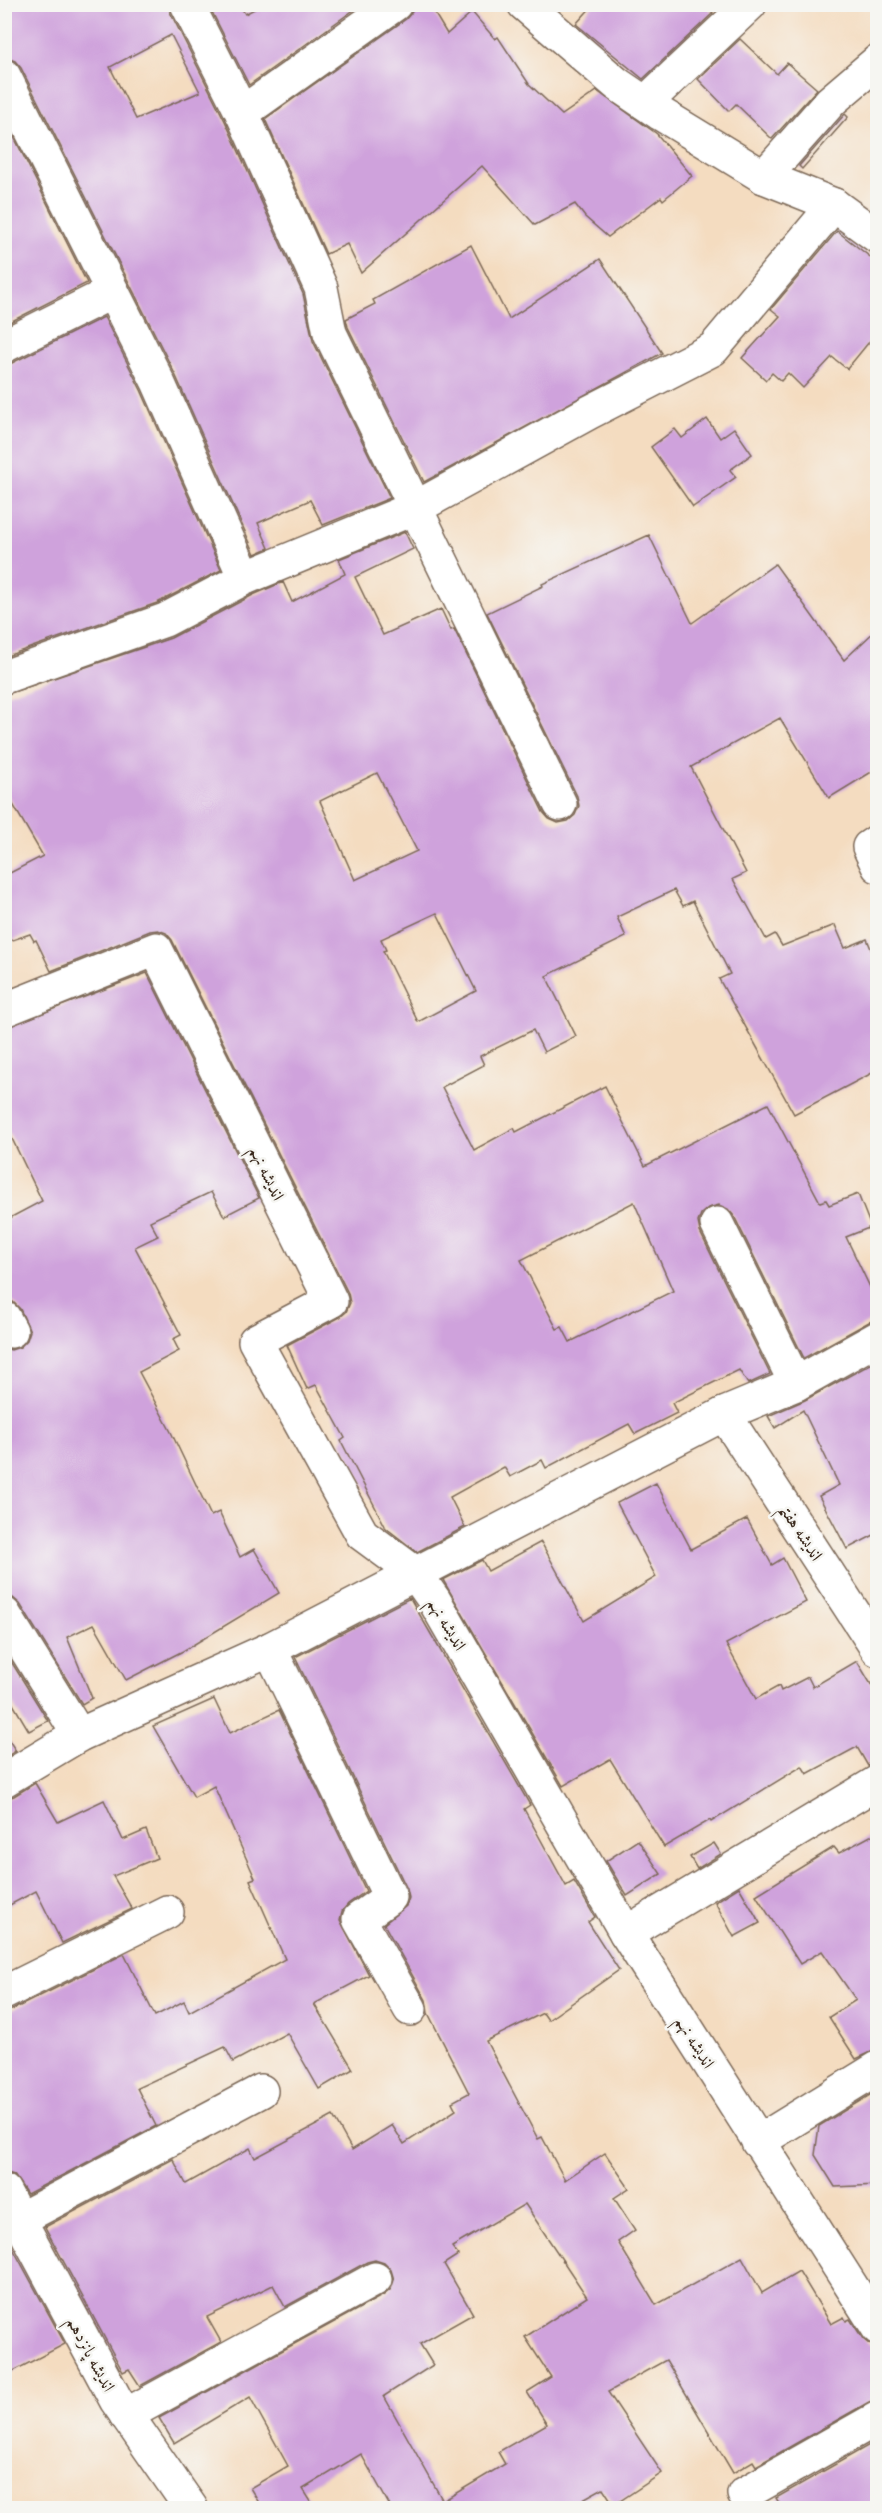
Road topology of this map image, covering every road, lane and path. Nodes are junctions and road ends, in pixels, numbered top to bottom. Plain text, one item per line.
1 (187, 4) edge
2 (395, 4) edge
3 (524, 4) edge
4 (750, 4) edge
5 (878, 61) edge
6 (4, 76) edge
7 (645, 104) junction
8 (242, 113) junction
9 (764, 177) junction
10 (834, 205) junction
11 (878, 237) edge
12 (112, 292) junction
13 (4, 346) edge
14 (417, 507) junction
15 (245, 578) junction
16 (4, 677) edge
17 (560, 804) dead end
18 (878, 841) edge
19 (878, 866) edge
20 (4, 1010) edge
21 (717, 1224) dead end
22 (878, 1338) edge
23 (796, 1384) junction
24 (724, 1414) junction
25 (415, 1573) junction
26 (4, 1614) edge
27 (270, 1649) junction
28 (878, 1650) edge
29 (79, 1735) junction
30 (4, 1780) edge
31 (878, 1782) edge
32 (167, 1911) dead end
33 (626, 1933) junction
34 (4, 1993) edge
35 (410, 2009) dead end
36 (878, 2068) edge
37 (261, 2091) dead end
38 (758, 2142) junction
39 (12, 2205) edge
40 (375, 2279) dead end
41 (878, 2328) edge
42 (126, 2415) junction
43 (878, 2418) edge
44 (744, 2494) dead end
45 (191, 2508) edge

1 - 8 street
2 - 8 street
3 - 7 street
4 - 7 street
5 - 9 street
6 - 12 street
7 - 9 street
8 - 14 street
9 - 10 street
10 - 11 street
10 - 14 street
12 - 13 street
12 - 15 street
14 - 15 street
14 - 17 street
15 - 16 street
18 - 19 street
20 - 25 street, اندیشه نهم
21 - 23 street
22 - 23 street
23 - 24 street
24 - 25 street
24 - 28 street, اندیشه هفتم
25 - 27 street
25 - 33 street, اندیشه نهم
26 - 29 street
27 - 29 street
27 - 35 street
29 - 30 street
31 - 33 street
32 - 34 street
33 - 38 street, اندیشه نهم
36 - 38 street
37 - 39 street
38 - 41 street, اندیشه نهم
39 - 42 street, اندیشه پانزدهم
40 - 42 street
42 - 45 street, اندیشه پانزدهم
43 - 44 street

